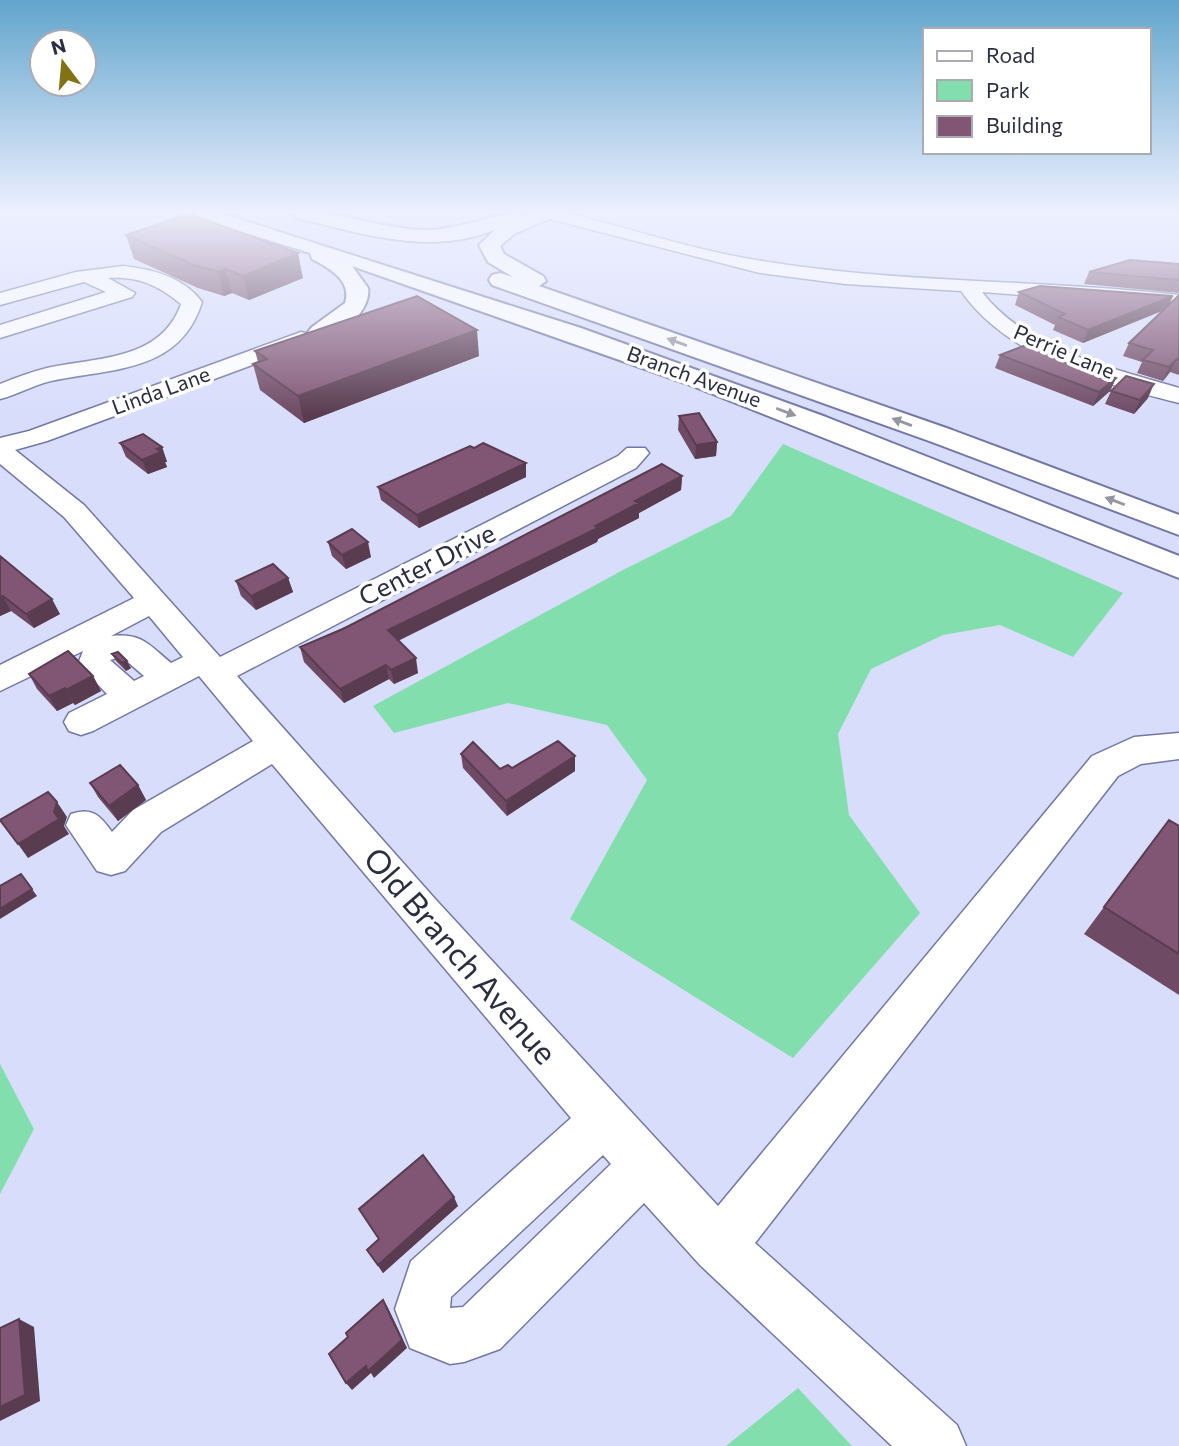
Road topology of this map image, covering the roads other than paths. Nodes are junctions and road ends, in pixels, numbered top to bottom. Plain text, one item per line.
1 (69, 280) edge
2 (96, 280) edge
3 (157, 280) edge
4 (354, 280) edge
5 (424, 280) edge
6 (499, 280) edge
7 (533, 280) edge
8 (895, 280) edge
9 (966, 284) junction
10 (0, 299) edge
11 (1179, 301) edge
12 (416, 305) edge
13 (370, 318) edge
14 (0, 331) edge
15 (320, 332) junction
16 (649, 332) junction
17 (630, 354) junction
18 (0, 392) edge
19 (1179, 396) edge
20 (845, 434) junction
21 (0, 446) edge
22 (0, 452) edge
23 (636, 453) dead end
24 (1179, 526) edge
25 (1179, 568) edge
26 (1179, 587) edge
27 (154, 601) junction
28 (95, 640) junction
29 (195, 671) junction
30 (0, 679) edge
31 (131, 697) junction
32 (81, 722) dead end
33 (276, 744) junction
34 (1179, 746) edge
35 (85, 825) dead end
36 (604, 1121) junction
37 (645, 1166) junction
38 (719, 1246) junction
39 (936, 1446) edge

1 - 10 street
2 - 14 street
3 - 18 street
4 - 15 highway
5 - 17 highway, Branch Avenue
6 - 16 highway, Branch Avenue
7 - 16 highway
8 - 9 street
9 - 11 street
9 - 19 street, Perrie Lane
12 - 17 highway
13 - 15 highway
15 - 21 street, Linda Lane
24 -> 16 highway, Branch Avenue
17 -> 20 highway, Branch Avenue
20 - 25 highway, Branch Avenue
20 - 26 highway
22 - 27 street, Old Branch Avenue
23 - 29 street, Center Drive
27 - 28 street
27 - 29 street, Old Branch Avenue
28 - 29 street
28 - 30 street
28 - 31 street
29 - 31 street, Center Drive
29 - 33 street, Old Branch Avenue
31 - 32 street, Center Drive
33 - 35 street
33 - 36 street, Old Branch Avenue
34 - 38 street
36 - 37 street, Old Branch Avenue
36 - 37 street
37 - 38 street, Old Branch Avenue
38 - 39 street, Old Branch Avenue

